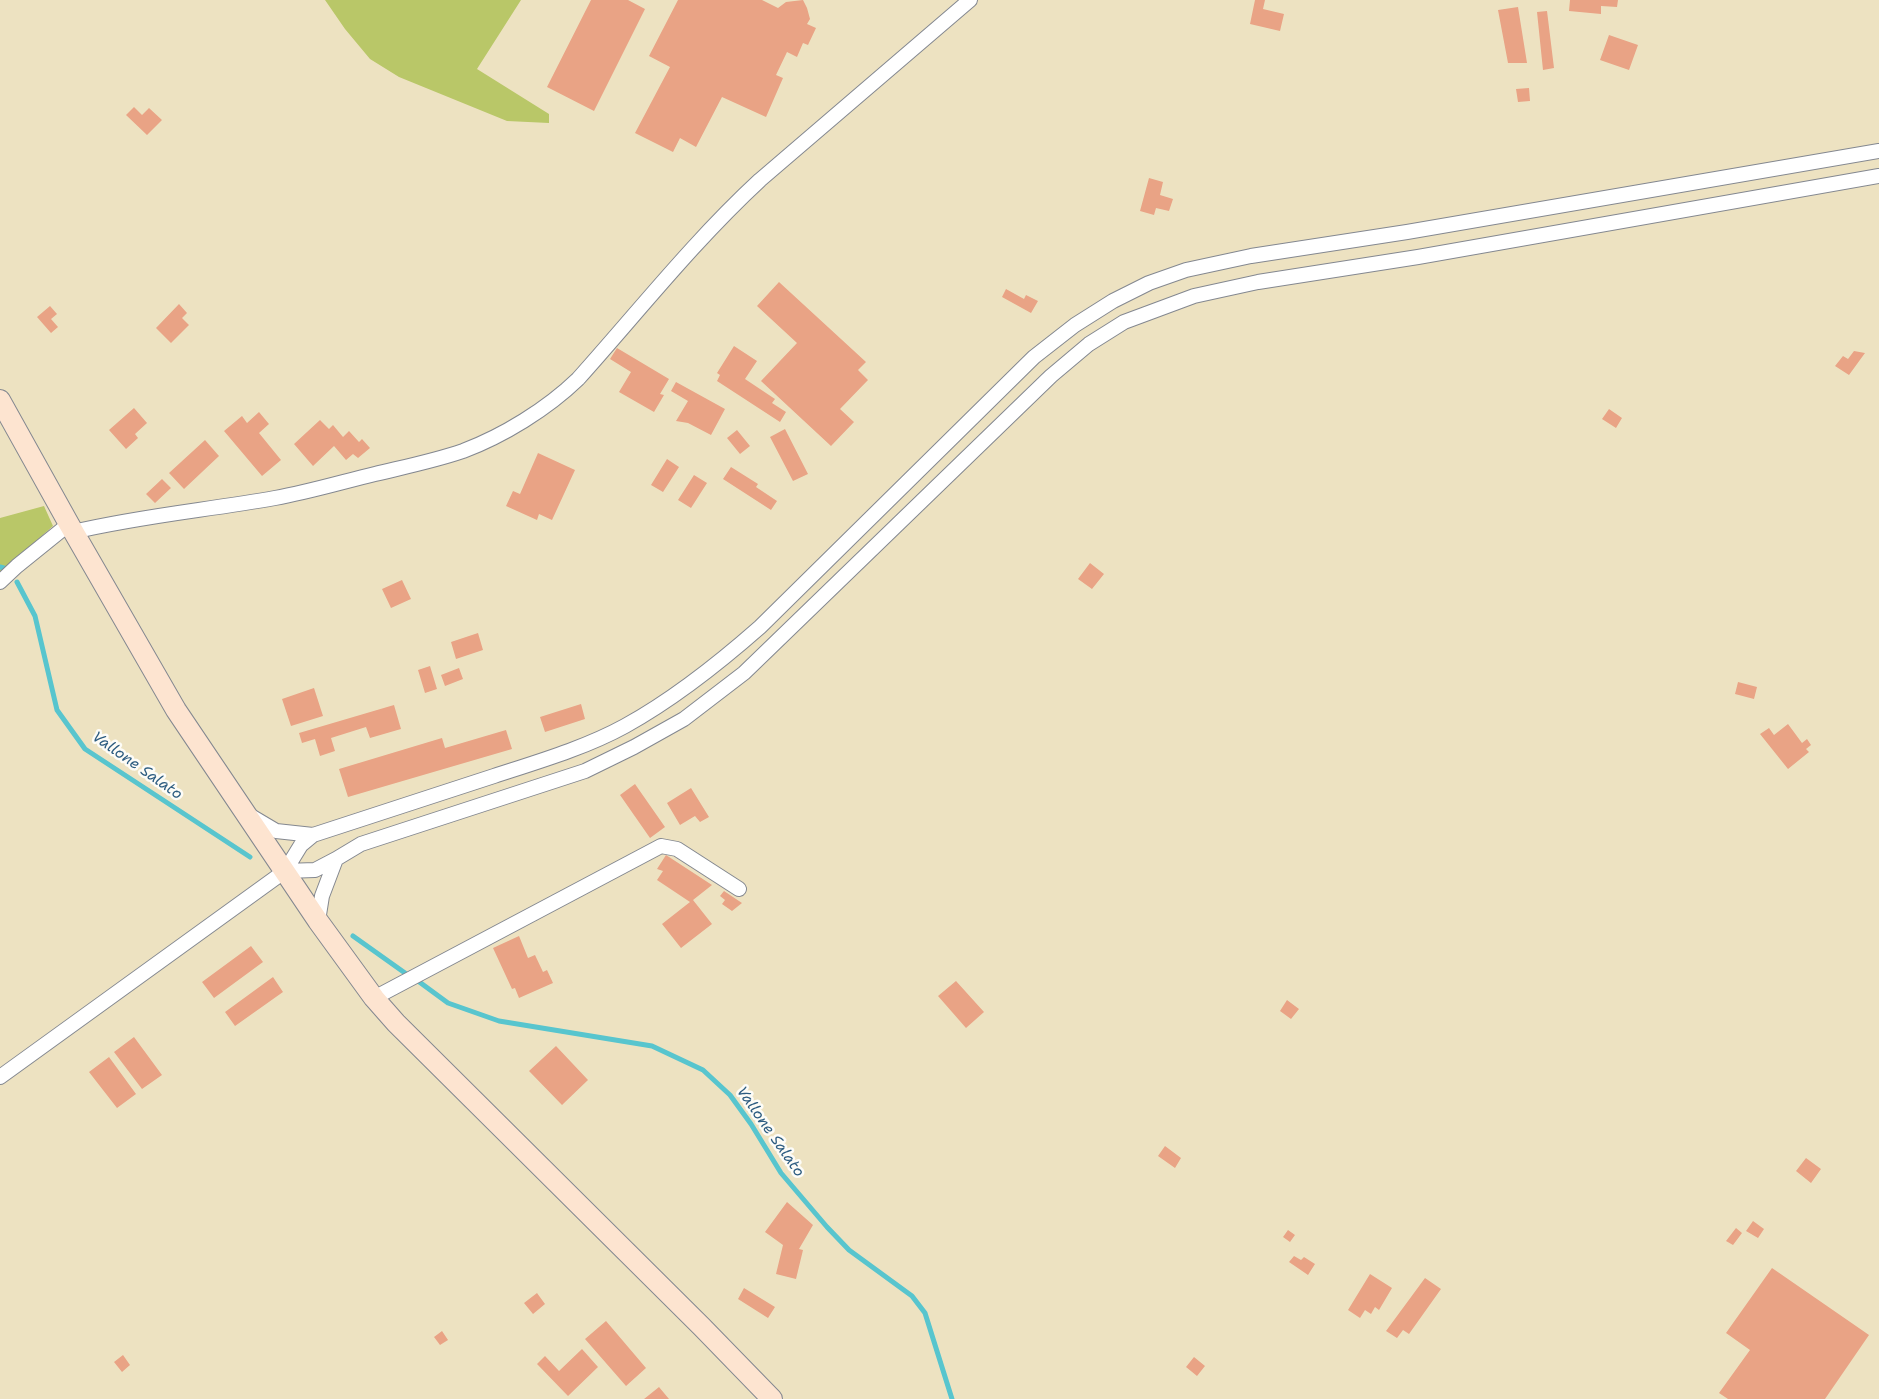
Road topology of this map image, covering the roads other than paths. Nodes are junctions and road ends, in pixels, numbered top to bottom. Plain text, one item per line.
1 (970, 0) edge
2 (1879, 151) edge
3 (1879, 176) edge
4 (0, 400) edge
5 (71, 528) junction
6 (0, 582) edge
7 (244, 812) junction
8 (313, 835) junction
9 (336, 860) junction
10 (285, 871) junction
11 (739, 889) dead end
12 (318, 921) junction
13 (374, 998) junction
14 (0, 1077) edge
15 (772, 1399) edge

1 - 5 street
2 - 8 street
3 - 9 street
4 - 5 main road
5 - 6 street
5 - 7 main road
7 - 8 street
7 - 10 main road
8 - 10 street
9 - 10 street
9 - 12 street
10 - 12 main road
10 - 14 street
11 - 13 street
12 - 13 main road
13 - 15 main road

